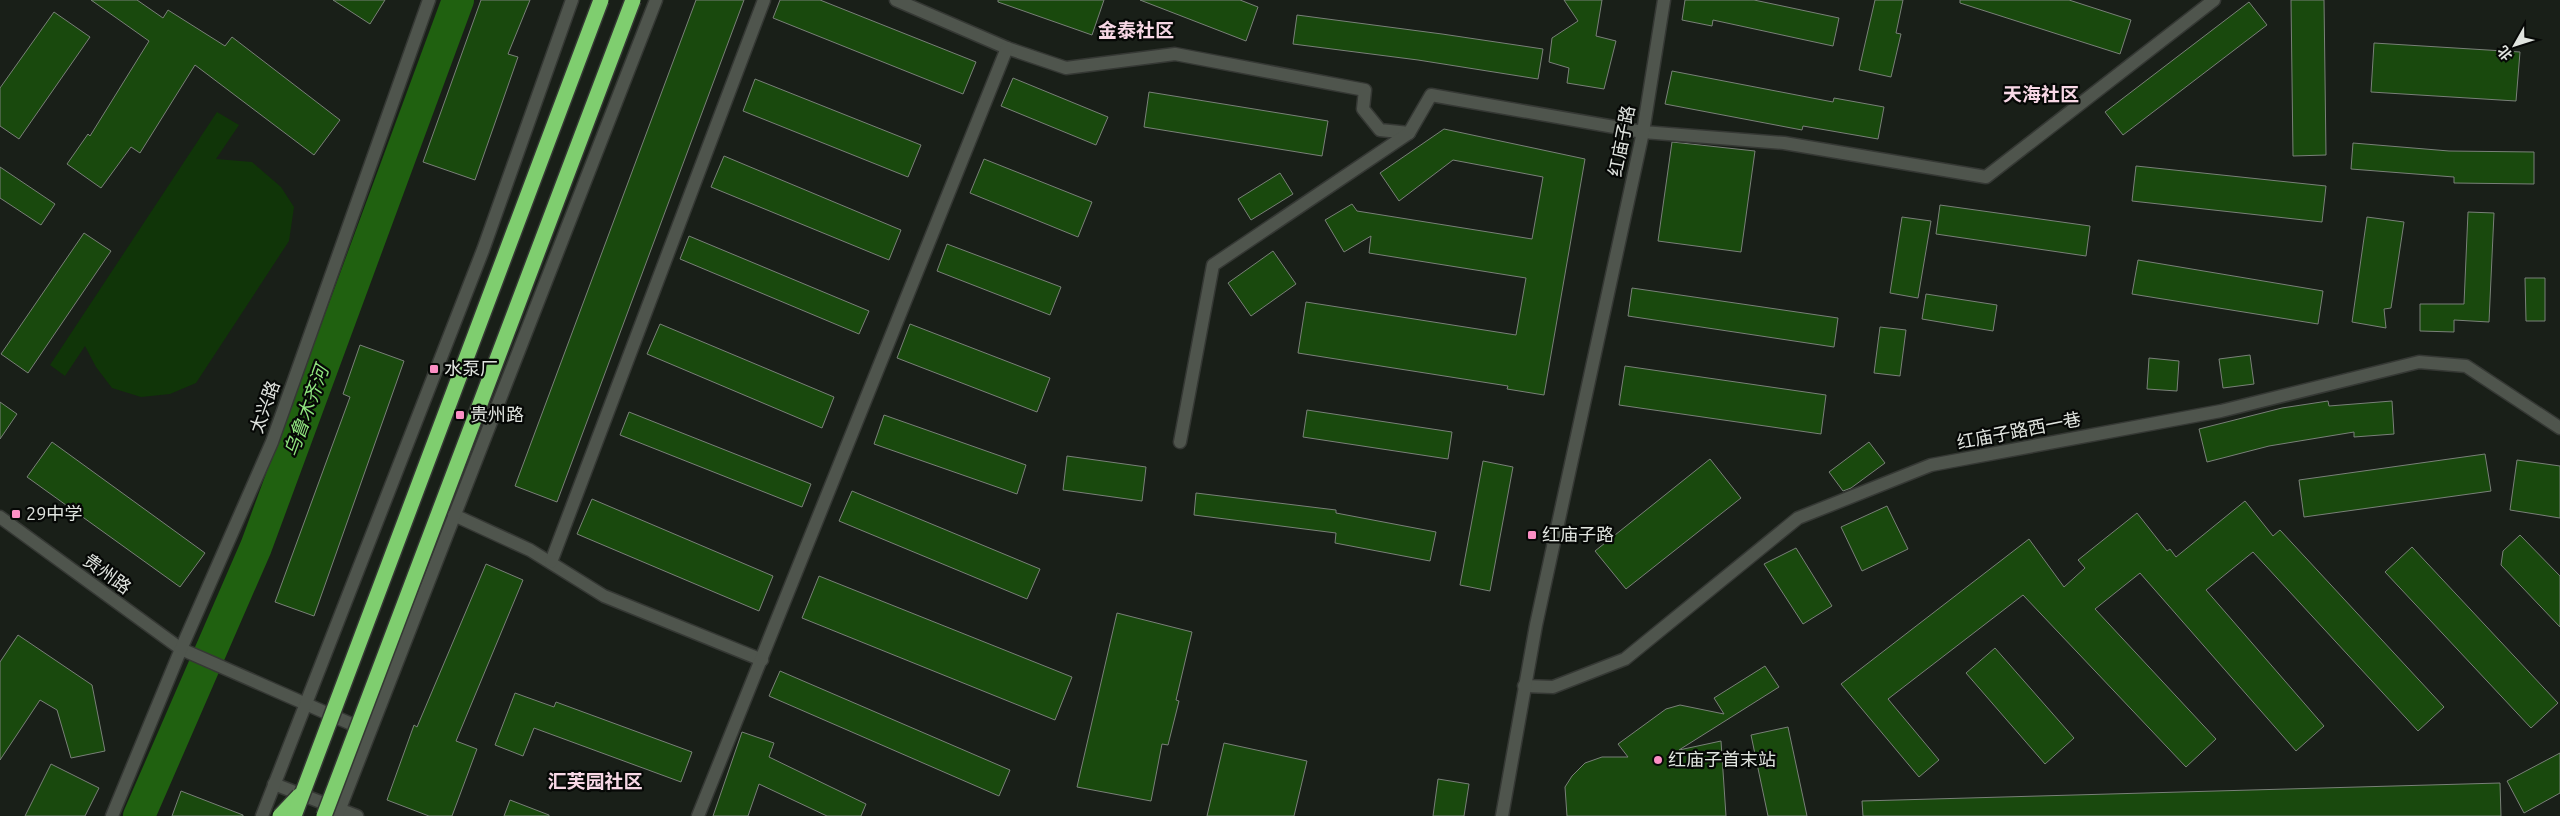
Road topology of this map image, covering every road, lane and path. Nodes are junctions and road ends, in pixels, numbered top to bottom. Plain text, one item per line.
1 (429, 0) edge
2 (572, 0) edge
3 (601, 0) edge
4 (633, 0) edge
5 (656, 0) edge
6 (764, 0) edge
7 (896, 0) edge
8 (1664, 0) edge
9 (2214, 0) edge
10 (1008, 48) junction
11 (1643, 132) junction
12 (1409, 133) junction
13 (2560, 428) edge
14 (1180, 442) dead end
15 (454, 515) junction
16 (0, 517) edge
17 (551, 562) junction
18 (185, 651) junction
19 (762, 660) junction
20 (1524, 686) junction
21 (305, 706) junction
22 (370, 732) junction
23 (274, 784) junction
24 (303, 791) junction
25 (338, 813) edge
26 (112, 816) edge
27 (262, 816) edge
28 (280, 816) edge
29 (294, 816) edge
30 (324, 816) edge
31 (357, 816) edge
32 (698, 816) edge
33 (1502, 816) edge

1 - 18 street, 太兴路
2 - 21 street
3 - 24 highway, bridge
4 - 30 highway, bridge
5 - 15 street
6 - 17 street
7 - 10 street
8 - 11 street, 红庙子路
9 - 11 street
10 - 12 street
10 - 19 street
11 - 12 street
11 - 20 street, 红庙子路
12 - 14 street
13 - 20 street, 红庙子路西一巷
15 - 17 street
15 - 22 street
16 - 18 street, 贵州路
17 - 19 street
18 - 21 street, 贵州路
18 - 26 street, 太兴路
19 - 32 street
20 - 33 street, 红庙子路
21 - 22 street, 贵州路
21 - 23 street
22 - 25 street
23 - 25 street
23 - 27 street
24 - 28 highway, bridge
24 - 29 highway, bridge
25 - 31 street

